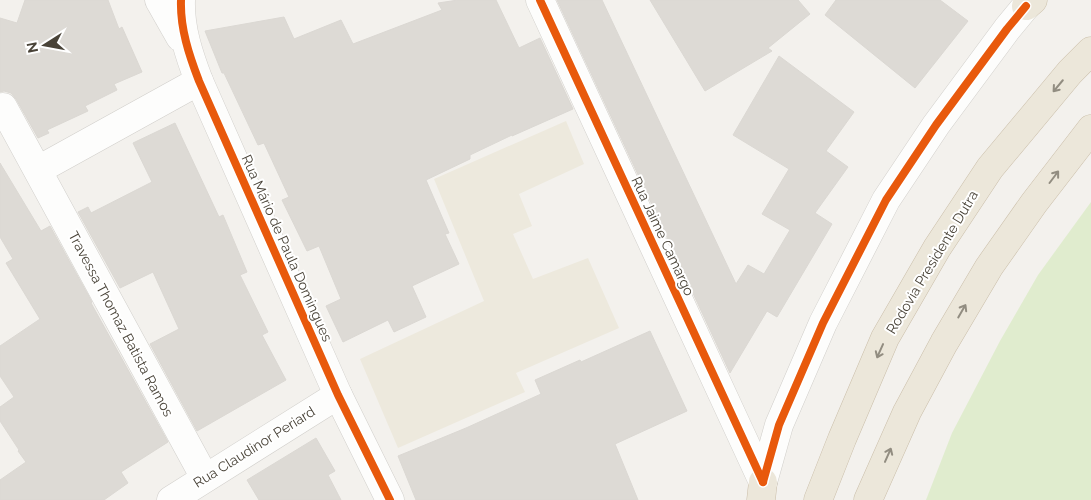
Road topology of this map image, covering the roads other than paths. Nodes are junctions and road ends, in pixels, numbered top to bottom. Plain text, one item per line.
1 (160, 0) edge
2 (181, 0) edge
3 (540, 0) edge
4 (1029, 3) edge
5 (1091, 51) edge
6 (196, 74) junction
7 (3, 107) dead end
8 (1091, 129) edge
9 (38, 170) junction
10 (338, 394) junction
11 (205, 478) junction
12 (762, 491) edge
13 (171, 500) edge
14 (390, 500) edge
15 (818, 500) edge
16 (868, 500) edge

1 - 6 street
2 - 6 street, Rua Mário de Paula Domingues
3 - 12 street, Rua Jaime Camargo
4 - 12 street
5 -> 15 highway, Rodovia Presidente Dutra
6 - 9 street
6 - 10 street, Rua Mário de Paula Domingues
7 - 9 street, Travessa Thomaz Batista Ramos
16 -> 8 highway
9 - 11 street, Travessa Thomaz Batista Ramos
10 - 11 street, Rua Claudinor Periard
10 - 14 street, Rua Mário de Paula Domingues
11 - 13 street, Rua Claudinor Periard

